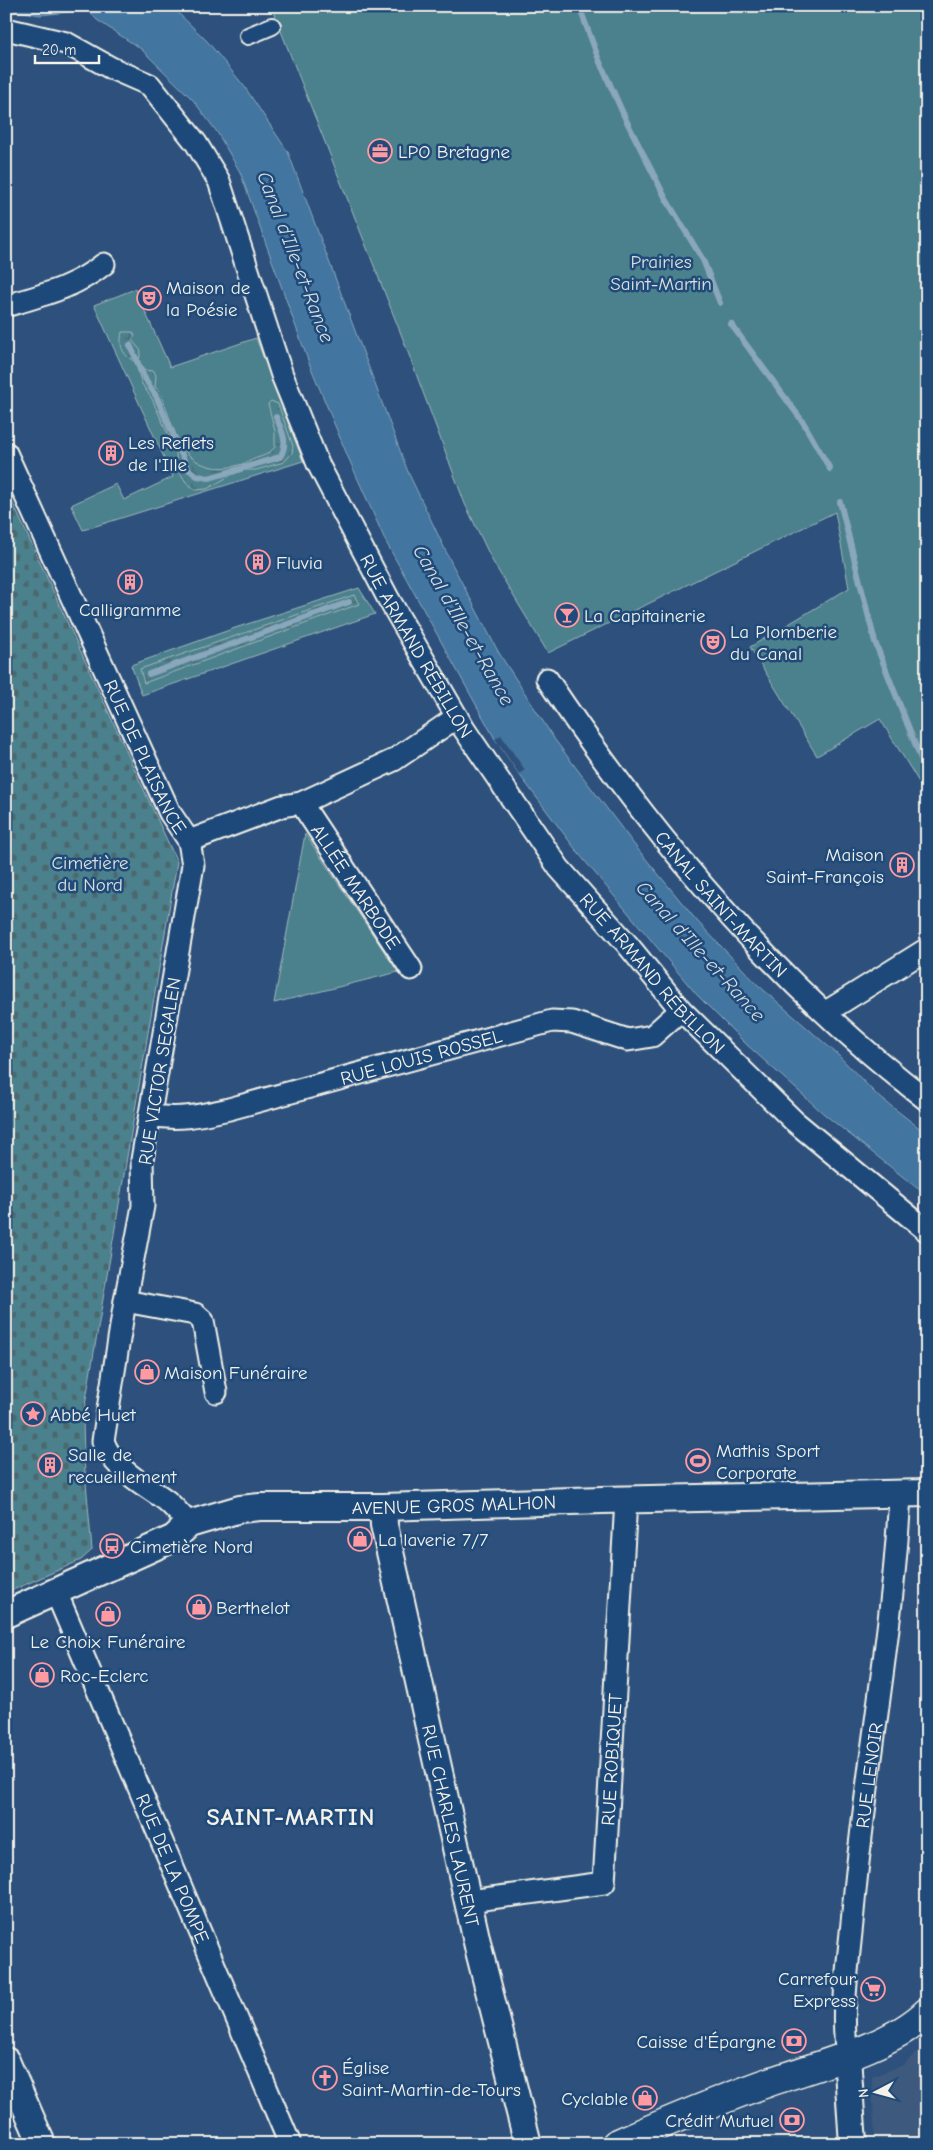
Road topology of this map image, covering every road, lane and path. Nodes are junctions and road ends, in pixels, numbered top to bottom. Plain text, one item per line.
1 (272, 26) dead end
2 (6, 29) edge
3 (248, 36) dead end
4 (104, 264) dead end
5 (6, 306) edge
6 (6, 453) edge
7 (547, 679) dead end
8 (457, 717) junction
9 (301, 803) junction
10 (188, 841) junction
11 (927, 949) edge
12 (411, 969) dead end
13 (681, 1010) junction
14 (826, 1012) junction
15 (927, 1100) edge
16 (150, 1115) junction
17 (927, 1231) edge
18 (125, 1301) junction
19 (216, 1392) dead end
20 (927, 1493) edge
21 (900, 1494) junction
22 (626, 1500) junction
23 (383, 1507) junction
24 (189, 1524) junction
25 (56, 1592) junction
26 (6, 1614) edge
27 (469, 1901) junction
28 (927, 2012) edge
29 (848, 2056) junction
30 (6, 2061) edge
31 (42, 2144) edge
32 (290, 2144) edge
33 (528, 2144) edge
34 (616, 2144) edge
35 (853, 2144) edge

1 - 3 street
2 - 8 street, RUE ARMAND RÉBILLON
4 - 5 street
6 - 10 street, RUE DE PLAISANCE
7 - 14 street, CANAL SAINT-MARTIN
8 - 9 street, RUE DE PLAISANCE
8 - 13 street, RUE ARMAND RÉBILLON
9 - 10 street, RUE DE PLAISANCE
9 - 12 street, ALLÉE MARBODE
10 - 16 street, RUE VICTOR SEGALEN
11 - 14 street
13 - 16 street, RUE LOUIS ROSSEL
13 - 17 street, RUE ARMAND RÉBILLON
14 - 15 street, CANAL SAINT-MARTIN
16 - 18 street, RUE VICTOR SEGALEN
18 - 19 street
18 - 24 street, RUE VICTOR SEGALEN
20 - 21 street, AVENUE GROS MALHON
21 - 22 street, AVENUE GROS MALHON
21 - 29 street, RUE LENOIR
22 - 23 street, AVENUE GROS MALHON
22 - 27 street, RUE ROBIQUET
23 - 24 street, AVENUE GROS MALHON
23 - 27 street, RUE CHARLES LAURENT
24 - 25 street, AVENUE GROS MALHON
25 - 26 street, AVENUE GROS MALHON
25 - 32 street, RUE DE LA POMPE
27 - 33 street, RUE CHARLES LAURENT
28 - 29 main road
29 - 34 main road
29 - 35 street
30 - 31 street

